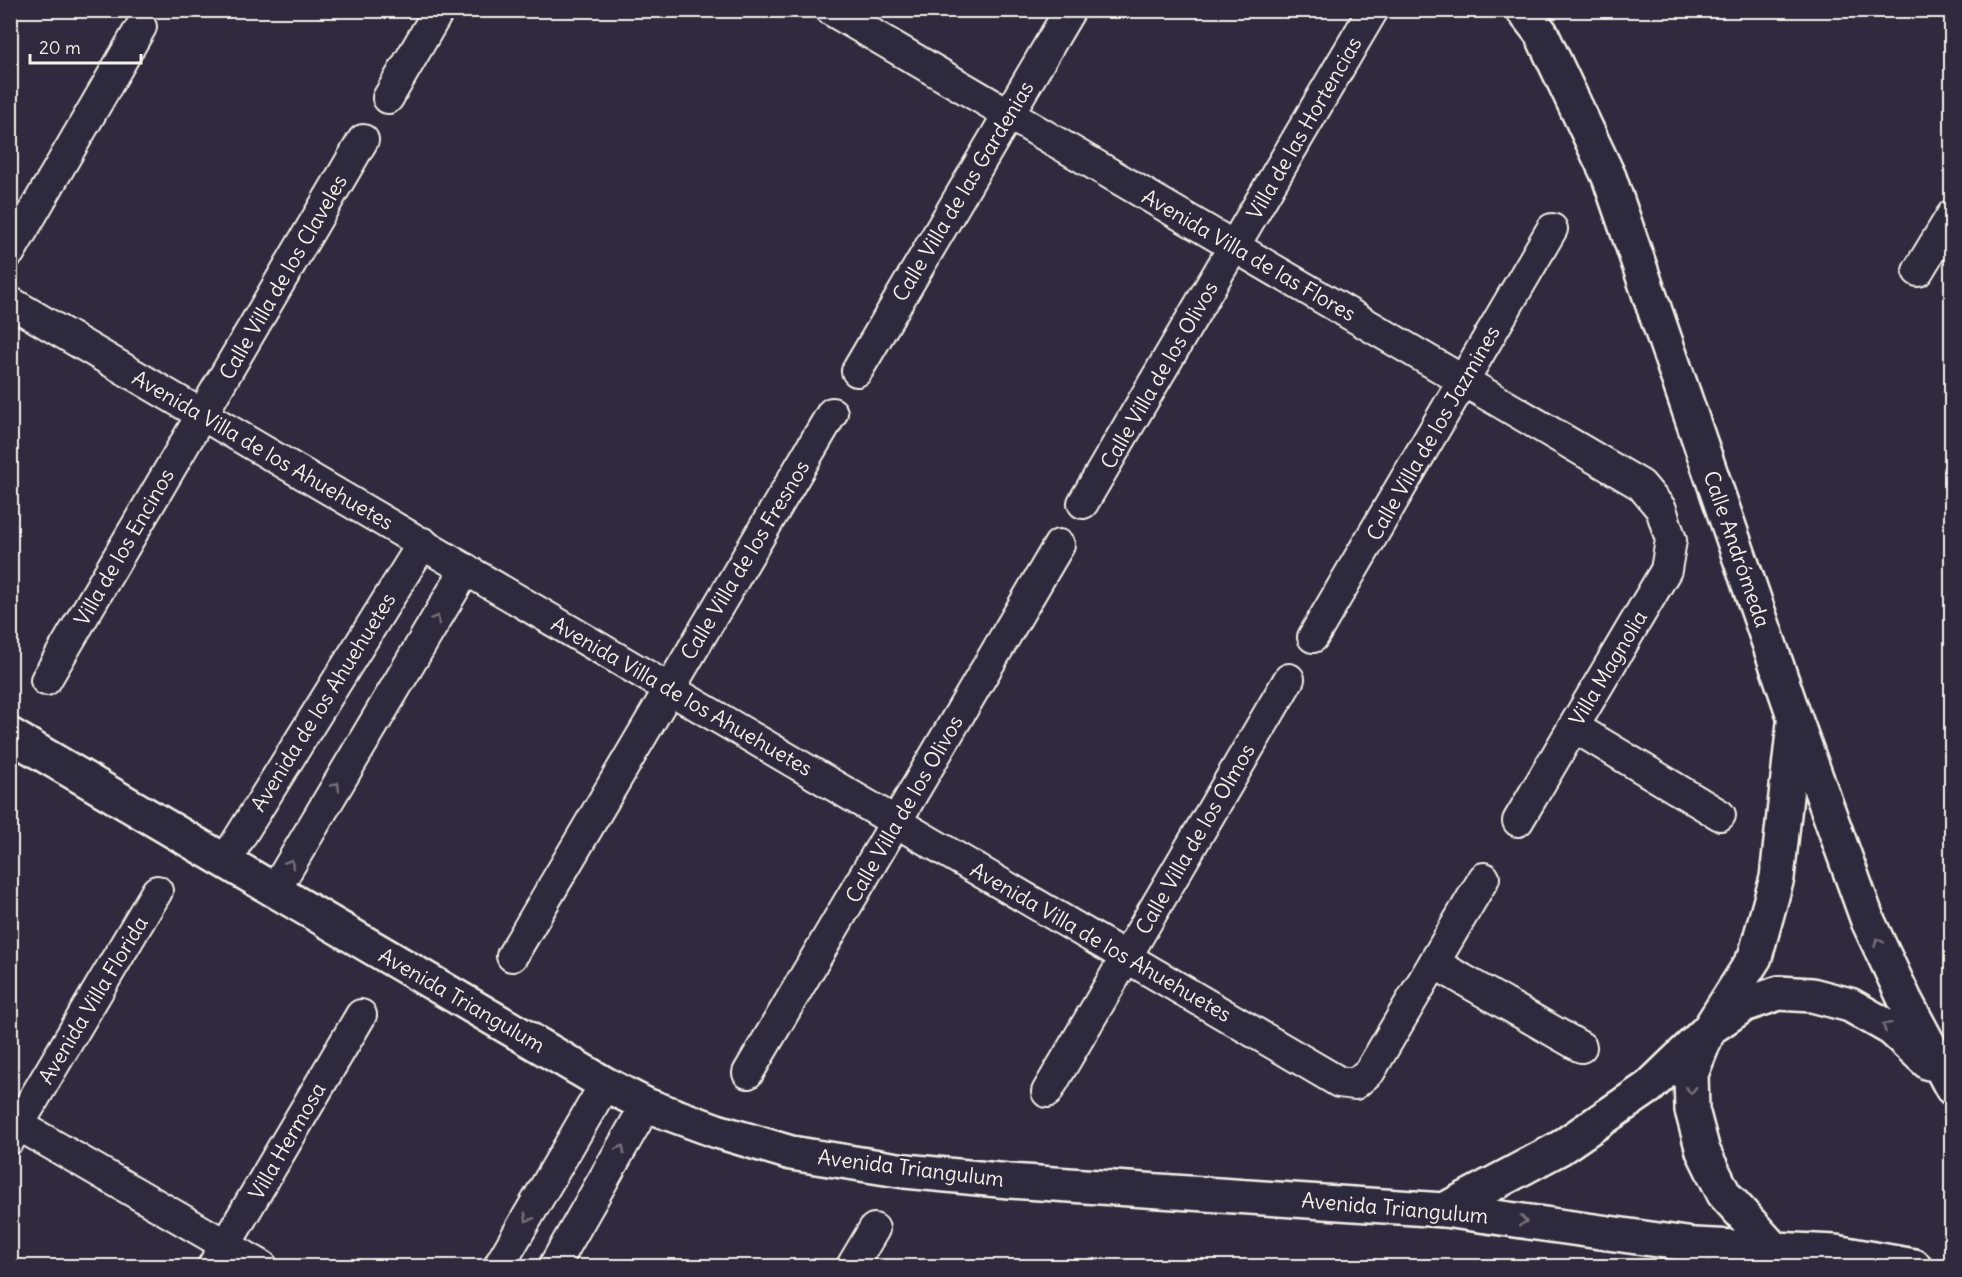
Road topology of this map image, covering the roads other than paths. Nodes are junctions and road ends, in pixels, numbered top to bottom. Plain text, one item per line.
1 (440, 10) edge
2 (831, 10) edge
3 (1070, 10) edge
4 (1373, 10) edge
5 (1523, 10) edge
6 (141, 27) dead end
7 (388, 98) dead end
8 (1009, 114) junction
9 (363, 140) dead end
10 (1952, 215) edge
11 (1552, 229) dead end
12 (1234, 246) junction
13 (10, 252) edge
14 (1918, 271) dead end
15 (10, 302) edge
16 (857, 371) dead end
17 (1463, 381) junction
18 (832, 413) dead end
19 (202, 414) junction
20 (1083, 503) dead end
21 (1660, 510) joint
22 (423, 543) junction
23 (1059, 545) dead end
24 (466, 569) junction
25 (1313, 637) dead end
26 (1289, 679) dead end
27 (46, 680) dead end
28 (670, 688) junction
29 (1794, 716) junction
30 (1574, 727) junction
31 (10, 735) edge
32 (1720, 814) dead end
33 (1518, 821) dead end
34 (896, 822) junction
35 (225, 861) junction
36 (1484, 878) dead end
37 (274, 890) junction
38 (157, 891) dead end
39 (512, 956) dead end
40 (1126, 957) junction
41 (1434, 963) junction
42 (362, 1015) dead end
43 (1709, 1029) junction
44 (1581, 1047) dead end
45 (748, 1073) dead end
46 (605, 1084) junction
47 (1948, 1084) edge
48 (1047, 1092) dead end
49 (646, 1105) junction
50 (13, 1128) edge
51 (1444, 1210) junction
52 (874, 1230) dead end
53 (220, 1256) edge
54 (1693, 1256) edge
55 (1777, 1257) edge
56 (1848, 1262) edge
57 (262, 1266) edge
58 (500, 1266) edge
59 (554, 1266) edge
60 (852, 1266) edge
61 (1914, 1266) edge

1 - 7 street
2 - 8 street, Avenida Villa de las Flores
3 - 8 street, Calle Villa de las Gardenias
4 - 12 street, Villa de las Hortencias
5 - 29 main road, Calle Andrómeda
6 - 13 street
8 - 12 street, Avenida Villa de las Flores
8 - 16 street, Calle Villa de las Gardenias
9 - 19 street, Calle Villa de los Claveles
10 - 14 street
11 - 17 street, Calle Villa de los Jazmines
12 - 17 street, Avenida Villa de las Flores
12 - 20 street, Calle Villa de los Olivos
15 - 19 street, Avenida Villa de los Ahuehuetes
17 - 21 street, Avenida Villa de las Flores
17 - 25 street, Calle Villa de los Jazmines
18 - 28 street, Calle Villa de los Fresnos
19 - 22 street, Avenida Villa de los Ahuehuetes
19 - 27 street, Villa de los Encinos
21 - 30 street, Villa Magnolia
22 - 24 street, Avenida Villa de los Ahuehuetes
22 - 35 street, Avenida de los Ahuehuetes
23 - 34 street, Calle Villa de los Olivos
24 - 28 street, Avenida Villa de los Ahuehuetes
37 -> 24 street
26 - 40 street, Calle Villa de los Olmos
28 - 34 street, Avenida Villa de los Ahuehuetes
28 - 39 street, Calle Villa de los Fresnos
29 - 43 main road
47 -> 29 main road, Calle Andrómeda
30 - 32 street
30 - 33 street, Villa Magnolia
31 - 35 main road, Avenida Triangulum
34 - 40 street, Avenida Villa de los Ahuehuetes
34 - 45 street, Calle Villa de los Olivos
35 - 37 main road, Avenida Triangulum
36 - 41 street
37 - 46 main road, Avenida Triangulum
38 - 50 street, Avenida Villa Florida
40 - 41 street, Avenida Villa de los Ahuehuetes
40 - 48 street, Calle Villa de los Olmos
41 - 44 street
42 - 53 street, Villa Hermosa
47 -> 43 main road
43 - 51 main road
43 -> 55 main road
46 - 49 main road, Avenida Triangulum
46 -> 58 street
49 - 51 main road, Avenida Triangulum
59 -> 49 street
50 - 53 street
51 -> 54 main road, Avenida Triangulum
52 - 60 street
53 - 57 street
54 - 55 main road, Avenida Triangulum
55 - 56 main road, Avenida Triangulum
56 - 61 main road, Avenida Triangulum

